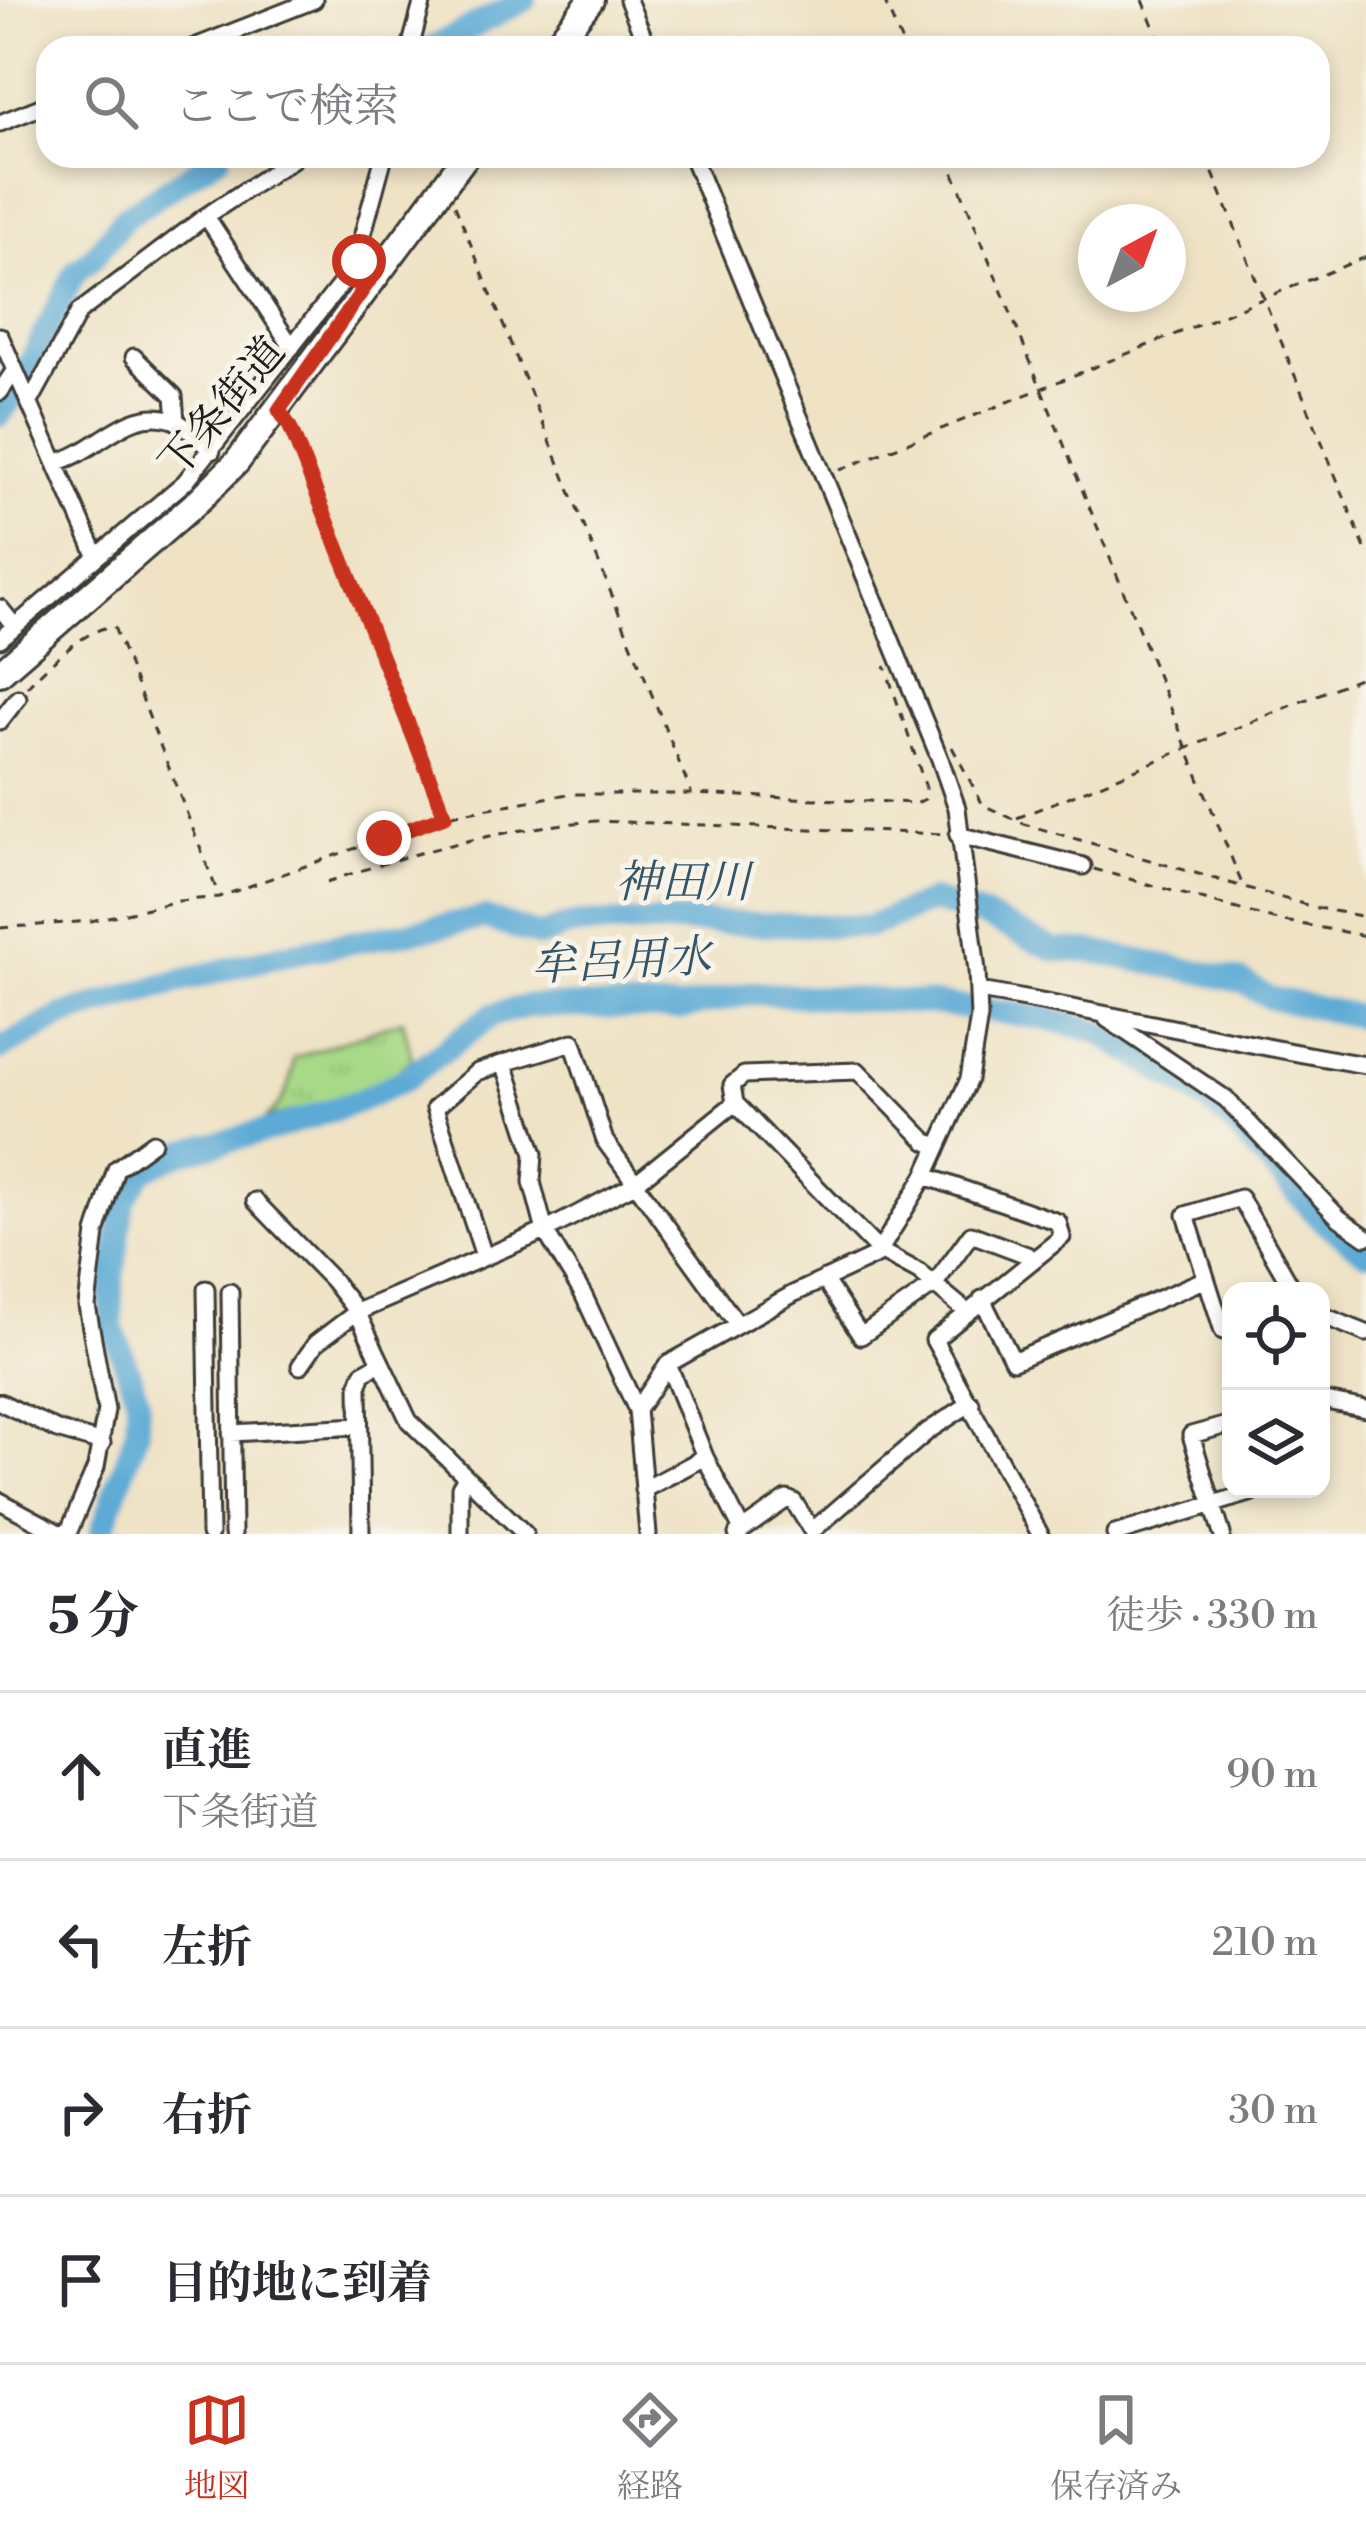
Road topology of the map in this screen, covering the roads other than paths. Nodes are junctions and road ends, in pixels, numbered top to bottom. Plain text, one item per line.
1 (314, 0) edge
2 (423, 0) edge
3 (591, 0) edge
4 (628, 0) edge
5 (222, 36) edge
6 (414, 36) edge
7 (562, 36) edge
8 (643, 36) edge
9 (36, 109) edge
10 (0, 123) edge
11 (279, 168) edge
12 (381, 168) edge
13 (456, 168) edge
14 (697, 168) edge
15 (206, 216) junction
16 (367, 267) junction
17 (0, 336) edge
18 (304, 346) junction
19 (134, 357) dead end
20 (15, 370) junction
21 (0, 392) edge
22 (30, 402) junction
23 (176, 422) junction
24 (212, 452) junction
25 (56, 462) junction
26 (97, 554) junction
27 (0, 608) edge
28 (49, 611) junction
29 (13, 624) junction
30 (0, 638) edge
31 (0, 674) edge
32 (18, 698) road end
33 (0, 721) edge
34 (958, 839) junction
35 (1083, 866) road end
36 (979, 994) junction
37 (1100, 1013) junction
38 (504, 1063) junction
39 (1366, 1065) edge
40 (735, 1103) junction
41 (153, 1142) dead end
42 (936, 1146) junction
43 (925, 1176) junction
44 (633, 1185) junction
45 (255, 1201) dead end
46 (545, 1231) junction
47 (1366, 1237) edge
48 (878, 1250) junction
49 (484, 1256) junction
50 (1031, 1262) junction
51 (824, 1279) junction
52 (1206, 1279) junction
53 (1289, 1282) edge
54 (934, 1285) junction
55 (206, 1289) dead end
56 (230, 1292) dead end
57 (982, 1299) junction
58 (966, 1311) junction
59 (357, 1312) junction
60 (1330, 1319) edge
61 (737, 1325) junction
62 (1222, 1331) edge
63 (1366, 1333) edge
64 (380, 1363) junction
65 (668, 1364) junction
66 (300, 1366) dead end
67 (0, 1402) edge
68 (1330, 1402) edge
69 (970, 1403) junction
70 (1366, 1409) edge
71 (637, 1410) junction
72 (359, 1426) junction
73 (1222, 1426) edge
74 (231, 1432) junction
75 (101, 1444) junction
76 (705, 1456) junction
77 (466, 1479) junction
78 (644, 1490) junction
79 (1235, 1498) edge
80 (0, 1502) edge
81 (1210, 1506) junction
82 (1033, 1531) edge
83 (739, 1532) edge
84 (813, 1533) edge
85 (211, 1534) edge
86 (233, 1534) edge
87 (361, 1534) edge
88 (460, 1534) edge
89 (525, 1534) edge
90 (648, 1534) edge
91 (1115, 1534) edge
92 (1222, 1534) edge

1 - 5 street
2 - 6 street
3 - 7 main road
4 - 8 street
9 - 10 street
11 - 15 street
12 - 16 street
13 - 16 main road, 下条街道
14 - 34 street
15 - 18 street
15 - 22 street
16 - 18 main road, 下条街道
17 - 20 street
18 - 24 street
18 - 28 main road, 下条街道
19 - 23 street
20 - 21 street
20 - 22 street
22 - 25 street
23 - 24 street
23 - 25 street
24 - 26 street
25 - 26 street
26 - 28 street
27 - 29 street
28 - 29 street
28 - 31 main road, 下条街道
29 - 30 street
32 - 33 street
34 - 35 street
34 - 36 street
36 - 37 street
36 - 42 street
37 - 39 street
37 - 47 street
38 - 44 street
38 - 46 street
38 - 49 street
40 - 42 street
40 - 44 street
40 - 48 street
41 - 75 street
42 - 43 street
43 - 48 street
43 - 50 street
44 - 46 street
44 - 61 street
45 - 59 street
46 - 49 street
46 - 71 street
48 - 51 street
48 - 54 street
49 - 59 street
50 - 54 street
50 - 57 street
51 - 54 street
51 - 61 street
52 - 53 street
52 - 57 street
52 - 62 street
54 - 58 street
55 - 85 street
56 - 74 street
57 - 58 street
58 - 69 street
59 - 64 street
59 - 66 street
60 - 63 street
61 - 65 street
64 - 72 street
64 - 77 street
65 - 71 street
65 - 76 street
67 - 75 street
68 - 70 street
69 - 82 street
69 - 84 street
71 - 78 street
72 - 74 street
72 - 87 street
73 - 81 street
74 - 86 street
75 - 80 street
76 - 78 street
76 - 83 street
77 - 88 street
77 - 89 street
78 - 90 street
79 - 81 street
81 - 91 street
81 - 92 street
83 - 84 street

